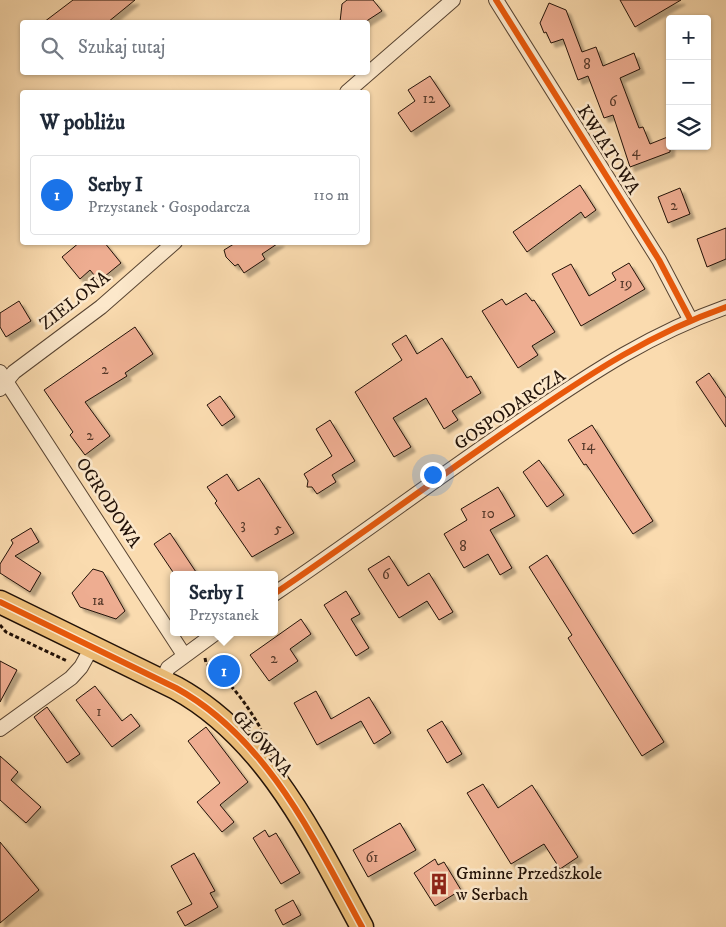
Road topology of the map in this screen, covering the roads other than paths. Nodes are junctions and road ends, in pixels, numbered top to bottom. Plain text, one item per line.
1 (453, 0) edge
2 (496, 0) edge
3 (370, 72) edge
4 (367, 75) edge
5 (349, 90) edge
6 (172, 245) edge
7 (726, 307) edge
8 (690, 320) junction
9 (2, 381) edge
10 (278, 591) edge
11 (0, 602) edge
12 (170, 634) edge
13 (171, 636) edge
14 (211, 636) edge
15 (92, 647) junction
16 (184, 655) junction
17 (162, 681) junction
18 (0, 729) edge
19 (362, 927) edge

1 - 3 street
2 - 8 street, KWIATOWA
4 - 5 street
6 - 9 street, ZIELONA
7 - 8 street, GOSPODARCZA
8 - 10 street, GOSPODARCZA
9 - 12 street, OGRODOWA
11 - 15 main road, GŁÓWNA
13 - 16 street, OGRODOWA
14 - 16 street
15 - 17 main road, GŁÓWNA
15 - 18 street
16 - 17 street
17 - 19 main road, GŁÓWNA

